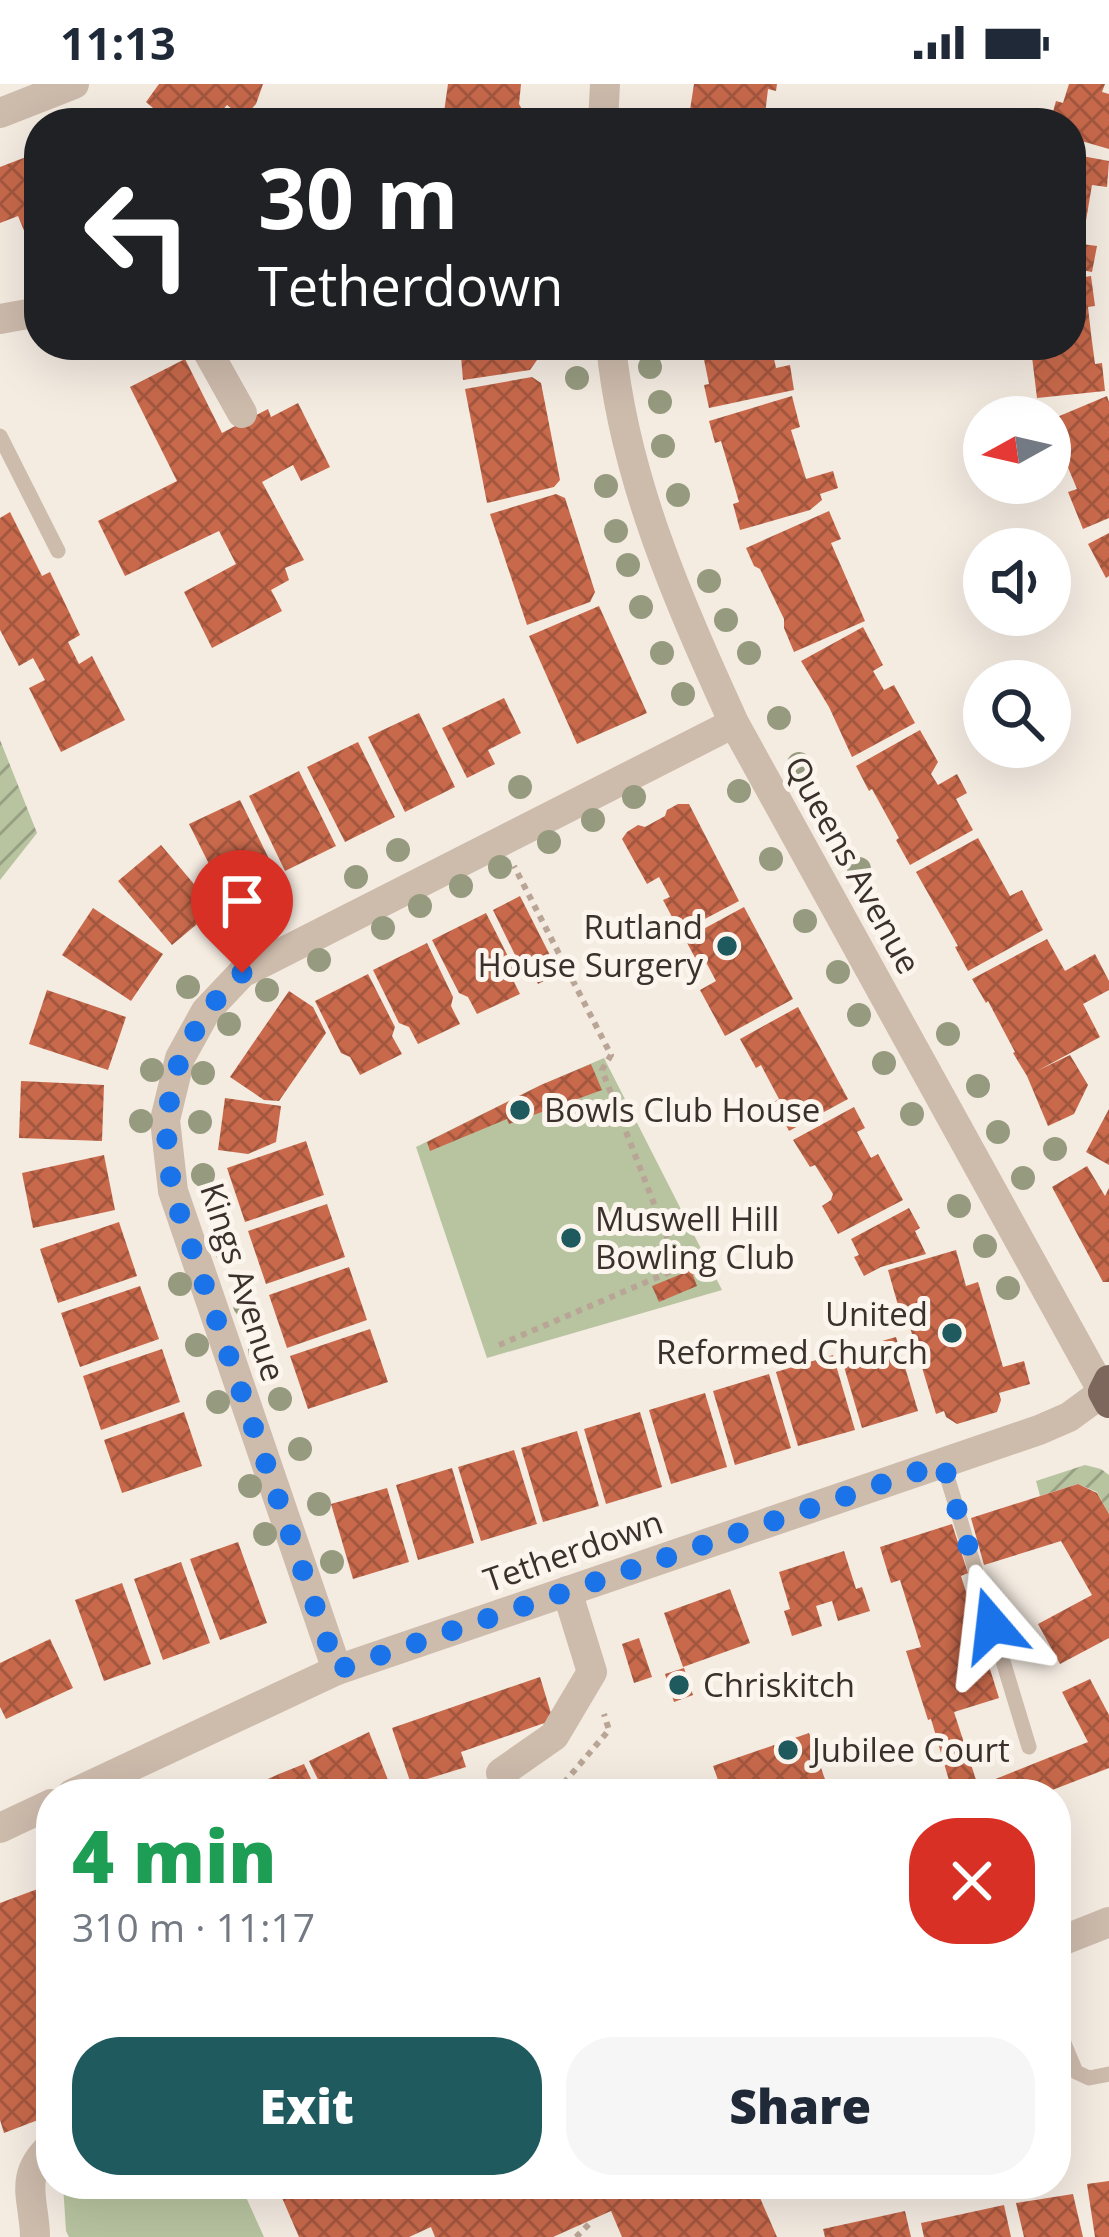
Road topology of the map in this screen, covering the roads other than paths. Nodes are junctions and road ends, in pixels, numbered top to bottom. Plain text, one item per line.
1 (74, 84) edge
2 (0, 113) edge
3 (213, 360) edge
4 (614, 360) edge
5 (242, 412) dead end
6 (0, 436) edge
7 (58, 551) dead end
8 (734, 723) junction
9 (1107, 1391) edge
10 (943, 1463) junction
11 (567, 1591) junction
12 (337, 1670) junction
13 (1029, 1747) dead end
14 (104, 1779) edge
15 (503, 1779) edge
16 (36, 1811) edge
17 (0, 1828) edge
18 (1109, 1922) edge
19 (1071, 1936) edge
20 (1071, 2060) edge
21 (1109, 2074) edge
22 (36, 2167) edge
23 (35, 2237) edge

1 - 2 street
3 - 5 street
4 - 8 street, Queens Avenue
6 - 7 lane
8 - 9 street, Queens Avenue
8 - 12 street, Kings Avenue
9 - 10 street, Tetherdown
10 - 11 street, Tetherdown
10 - 13 lane
11 - 12 street, Tetherdown
11 - 15 street
12 - 14 street, Tetherdown
16 - 17 street
18 - 19 street
20 - 21 lane
22 - 23 street

